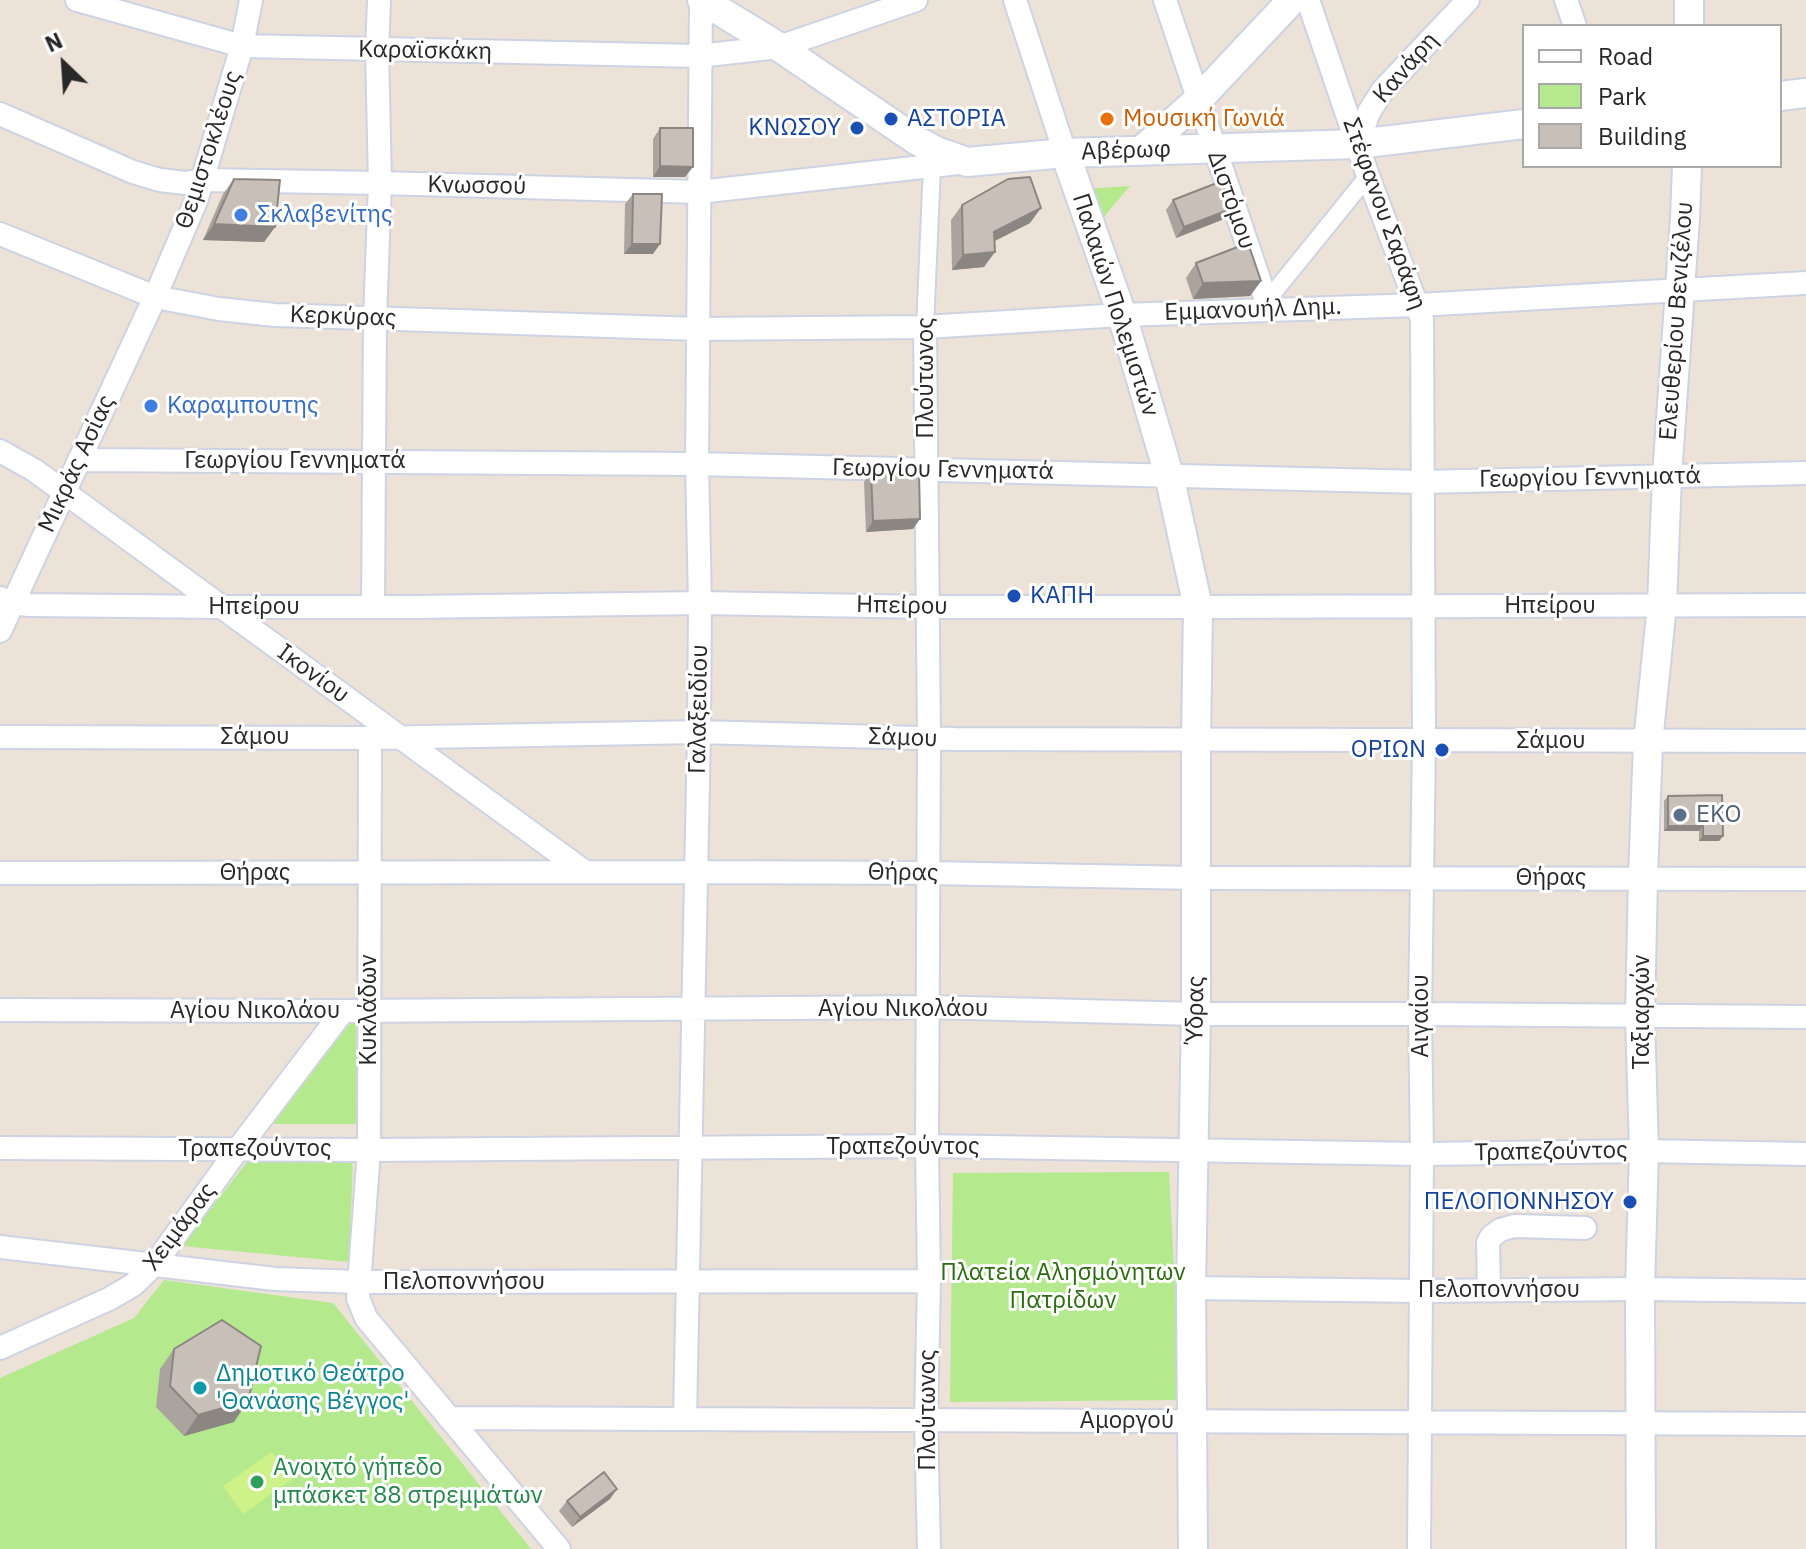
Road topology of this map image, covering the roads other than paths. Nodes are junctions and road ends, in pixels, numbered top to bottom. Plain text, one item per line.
1 (77, 0) edge
2 (251, 0) edge
3 (379, 0) edge
4 (702, 0) edge
5 (916, 0) edge
6 (1015, 0) edge
7 (1165, 0) edge
8 (1292, 0) edge
9 (1308, 0) edge
10 (1468, 0) edge
11 (1566, 0) edge
12 (1689, 0) edge
13 (862, 9) edge
14 (1574, 24) edge
15 (1689, 24) edge
16 (242, 46) junction
17 (779, 47) junction
18 (377, 50) junction
19 (699, 56) junction
20 (1806, 93) edge
21 (1782, 96) edge
22 (1198, 100) junction
23 (0, 114) edge
24 (1522, 124) edge
25 (1358, 144) junction
26 (1213, 148) junction
27 (1141, 151) junction
28 (1065, 153) junction
29 (967, 162) junction
30 (932, 167) junction
31 (1687, 168) edge
32 (1368, 176) junction
33 (203, 180) junction
34 (380, 183) junction
35 (699, 192) junction
36 (0, 234) edge
37 (1806, 283) edge
38 (1679, 291) junction
39 (155, 297) junction
40 (1268, 305) junction
41 (1418, 305) junction
42 (1122, 315) junction
43 (375, 319) junction
44 (925, 327) junction
45 (699, 329) junction
46 (0, 451) edge
47 (79, 460) junction
48 (374, 462) junction
49 (697, 464) junction
50 (926, 470) junction
51 (1806, 473) edge
52 (1169, 475) junction
53 (1667, 476) junction
54 (1422, 482) junction
55 (64, 492) junction
56 (6, 600) edge
57 (700, 603) junction
58 (1662, 605) junction
59 (1806, 605) edge
60 (222, 607) junction
61 (373, 607) junction
62 (928, 607) junction
63 (1198, 607) junction
64 (1422, 607) junction
65 (0, 631) edge
66 (699, 732) junction
67 (0, 737) edge
68 (370, 738) junction
69 (401, 738) junction
70 (929, 739) junction
71 (1196, 740) junction
72 (1424, 741) junction
73 (1806, 741) edge
74 (1648, 742) junction
75 (585, 872) junction
76 (697, 872) junction
77 (0, 873) edge
78 (370, 873) junction
79 (928, 873) junction
80 (1196, 878) junction
81 (1643, 878) junction
82 (1423, 879) junction
83 (1806, 879) edge
84 (929, 1007) junction
85 (0, 1010) edge
86 (695, 1010) junction
87 (343, 1011) junction
88 (368, 1011) junction
89 (1196, 1014) junction
90 (1420, 1014) junction
91 (1640, 1016) junction
92 (1806, 1017) edge
93 (927, 1146) junction
94 (690, 1147) junction
95 (0, 1148) edge
96 (238, 1149) junction
97 (369, 1150) junction
98 (1193, 1151) junction
99 (1644, 1151) junction
100 (1422, 1154) junction
101 (1806, 1154) edge
102 (1585, 1228) dead end
103 (0, 1247) edge
104 (154, 1265) junction
105 (687, 1281) junction
106 (929, 1281) junction
107 (359, 1282) junction
108 (1191, 1288) junction
109 (1640, 1289) junction
110 (1489, 1290) junction
111 (1420, 1291) junction
112 (1806, 1291) edge
113 (0, 1348) edge
114 (449, 1418) junction
115 (685, 1419) junction
116 (926, 1420) junction
117 (1192, 1421) junction
118 (1419, 1422) junction
119 (1640, 1424) junction
120 (1806, 1424) edge
121 (559, 1549) edge
122 (929, 1549) edge
123 (1193, 1549) edge
124 (1419, 1549) edge
125 (1641, 1549) edge

1 - 16 street, Καραϊσκάκη
2 - 16 street, Θεμιστοκλέους
3 - 18 street
4 - 17 street
4 - 19 street, Γαλαξειδίου
5 - 13 street, Καραϊσκάκη
6 - 28 street, Παλαιών Πολεμιστών
7 - 22 street, Διστόμου
8 - 22 street
9 - 25 street, Στέφανου Σαράφη
10 - 25 street, Κανάρη
11 - 14 street
12 - 15 street
13 - 17 street, Καραϊσκάκη
16 - 18 street, Καραϊσκάκη
16 - 33 street, Θεμιστοκλέους
17 - 19 street, Καραϊσκάκη
17 - 29 street
18 - 19 street, Καραϊσκάκη
18 - 34 street
19 - 35 street, Γαλαξειδίου
20 - 21 street
22 - 26 street, Διστόμου
22 - 27 street
23 - 33 street, Κνωσσού
24 - 25 street, Αβέρωφ
25 - 26 street, Αβέρωφ
25 - 32 street, Στέφανου Σαράφη
26 - 27 street, Αβέρωφ
26 - 40 street, Διστόμου
27 - 28 street, Αβέρωφ
28 - 29 street, Αβέρωφ
28 - 42 street, Παλαιών Πολεμιστών
29 - 30 street, Κνωσσού
30 - 35 street, Κνωσσού
30 - 44 street, Πλούτωνος
31 - 38 street, Ελευθερίου Βενιζέλου
32 - 40 street
32 - 41 street, Στέφανου Σαράφη
33 - 34 street, Κνωσσού
33 - 39 street, Θεμιστοκλέους
34 - 35 street, Κνωσσού
34 - 43 street
35 - 45 street, Γαλαξειδίου
36 - 39 street, Κερκύρας
37 - 38 street, Εμμανουήλ Δημ.
38 - 41 street, Εμμανουήλ Δημ.
38 - 53 street, Ελευθερίου Βενιζέλου
39 - 43 street, Κερκύρας
39 - 47 street, Μικράς Ασίας
40 - 41 street, Εμμανουήλ Δημ.
40 - 42 street, Εμμανουήλ Δημ.
41 - 54 street, Στέφανου Σαράφη
42 - 44 street, Εμμανουήλ Δημ.
42 - 52 street, Παλαιών Πολεμιστών
43 - 45 street, Κερκύρας
43 - 48 street
44 - 45 street, Εμμανουήλ Δημ.
44 - 50 street, Πλούτωνος
45 - 49 street, Γαλαξειδίου
46 - 55 street, Ικονίου
47 - 48 street, Γεωργίου Γεννηματά
47 - 55 street, Μικράς Ασίας
48 - 49 street, Γεωργίου Γεννηματά
48 - 61 street
49 - 50 street, Γεωργίου Γεννηματά
49 - 57 street, Γαλαξειδίου
50 - 52 street, Γεωργίου Γεννηματά
50 - 62 street, Πλούτωνος
51 - 53 street, Γεωργίου Γεννηματά
52 - 54 street, Γεωργίου Γεννηματά
52 - 63 street, Ύδρας
53 - 54 street, Γεωργίου Γεννηματά
53 - 58 street, Ταξιαρχών
54 - 64 street, Αιγαίου
55 - 56 street, Μικράς Ασίας
55 - 60 street, Ικονίου
56 - 60 street, Ηπείρου
56 - 65 street, Μικράς Ασίας
57 - 61 street, Ηπείρου
57 - 62 street, Ηπείρου
57 - 66 street, Γαλαξειδίου
58 - 59 street, Ηπείρου
58 - 64 street, Ηπείρου
58 - 74 street, Ταξιαρχών
60 - 61 street, Ηπείρου
60 - 69 street, Ικονίου
62 - 63 street, Ηπείρου
62 - 70 street, Πλούτωνος
63 - 64 street, Ηπείρου
63 - 71 street, Ύδρας
64 - 72 street, Αιγαίου
66 - 69 street, Σάμου
66 - 70 street, Σάμου
66 - 76 street, Γαλαξειδίου
67 - 68 street, Σάμου
68 - 69 street, Σάμου
68 - 78 street, Κυκλάδων
69 - 75 street, Ικονίου
70 - 71 street, Σάμου
70 - 79 street, Πλούτωνος
71 - 72 street, Σάμου
71 - 80 street, Ύδρας
72 - 74 street, Σάμου
72 - 82 street, Αιγαίου
73 - 74 street, Σάμου
74 - 81 street, Ταξιαρχών
75 - 76 street, Θήρας
75 - 78 street, Θήρας
76 - 79 street, Θήρας
76 - 86 street, Γαλαξειδίου
77 - 78 street, Θήρας
78 - 88 street, Κυκλάδων
79 - 80 street, Θήρας
79 - 84 street, Πλούτωνος
80 - 82 street, Θήρας
80 - 89 street, Ύδρας
81 - 82 street, Θήρας
81 - 83 street, Θήρας
81 - 91 street, Ταξιαρχών
82 - 90 street, Αιγαίου
84 - 86 street, Αγίου Νικολάου
84 - 89 street, Αγίου Νικολάου
84 - 93 street, Πλούτωνος
85 - 87 street, Αγίου Νικολάου
86 - 88 street, Αγίου Νικολάου
86 - 94 street, Γαλαξειδίου
87 - 88 street, Αγίου Νικολάου
87 - 96 street, Χειμάρας
88 - 97 street, Κυκλάδων
89 - 90 street, Αγίου Νικολάου
89 - 98 street, Ύδρας
90 - 91 street, Αγίου Νικολάου
90 - 100 street, Αιγαίου
91 - 92 street, Αγίου Νικολάου
91 - 99 street, Ταξιαρχών
93 - 94 street, Τραπεζούντος
93 - 98 street, Τραπεζούντος
93 - 106 street, Πλούτωνος
94 - 97 street, Τραπεζούντος
94 - 105 street, Γαλαξειδίου
95 - 96 street, Τραπεζούντος
96 - 97 street, Τραπεζούντος
96 - 104 street, Χειμάρας
97 - 107 street, Κυκλάδων
98 - 100 street, Τραπεζούντος
98 - 108 street, Ύδρας
99 - 100 street, Τραπεζούντος
99 - 101 street, Τραπεζούντος
99 - 109 street, Ταξιαρχών
100 - 111 street, Αιγαίου
102 - 110 street
103 - 104 street, Πελοποννήσου
104 - 107 street, Πελοποννήσου
104 - 113 street, Χειμάρας
105 - 106 street, Πελοποννήσου
105 - 107 street, Πελοποννήσου
105 - 115 street, Γαλαξειδίου
106 - 116 street, Πλούτωνος
107 - 114 street, Κυκλάδων
108 - 111 street, Πελοποννήσου
108 - 117 street, Ύδρας
109 - 110 street, Πελοποννήσου
109 - 112 street, Πελοποννήσου
109 - 119 street, Ταξιαρχών
110 - 111 street, Πελοποννήσου
111 - 118 street, Αιγαίου
114 - 115 street, Αμοργού
114 - 121 street, Κυκλάδων
115 - 116 street, Αμοργού
116 - 117 street, Αμοργού
116 - 122 street, Πλούτωνος
117 - 118 street, Αμοργού
117 - 123 street, Ύδρας
118 - 119 street, Αμοργού
118 - 124 street, Αιγαίου
119 - 120 street, Αμοργού
119 - 125 street, Ταξιαρχών

